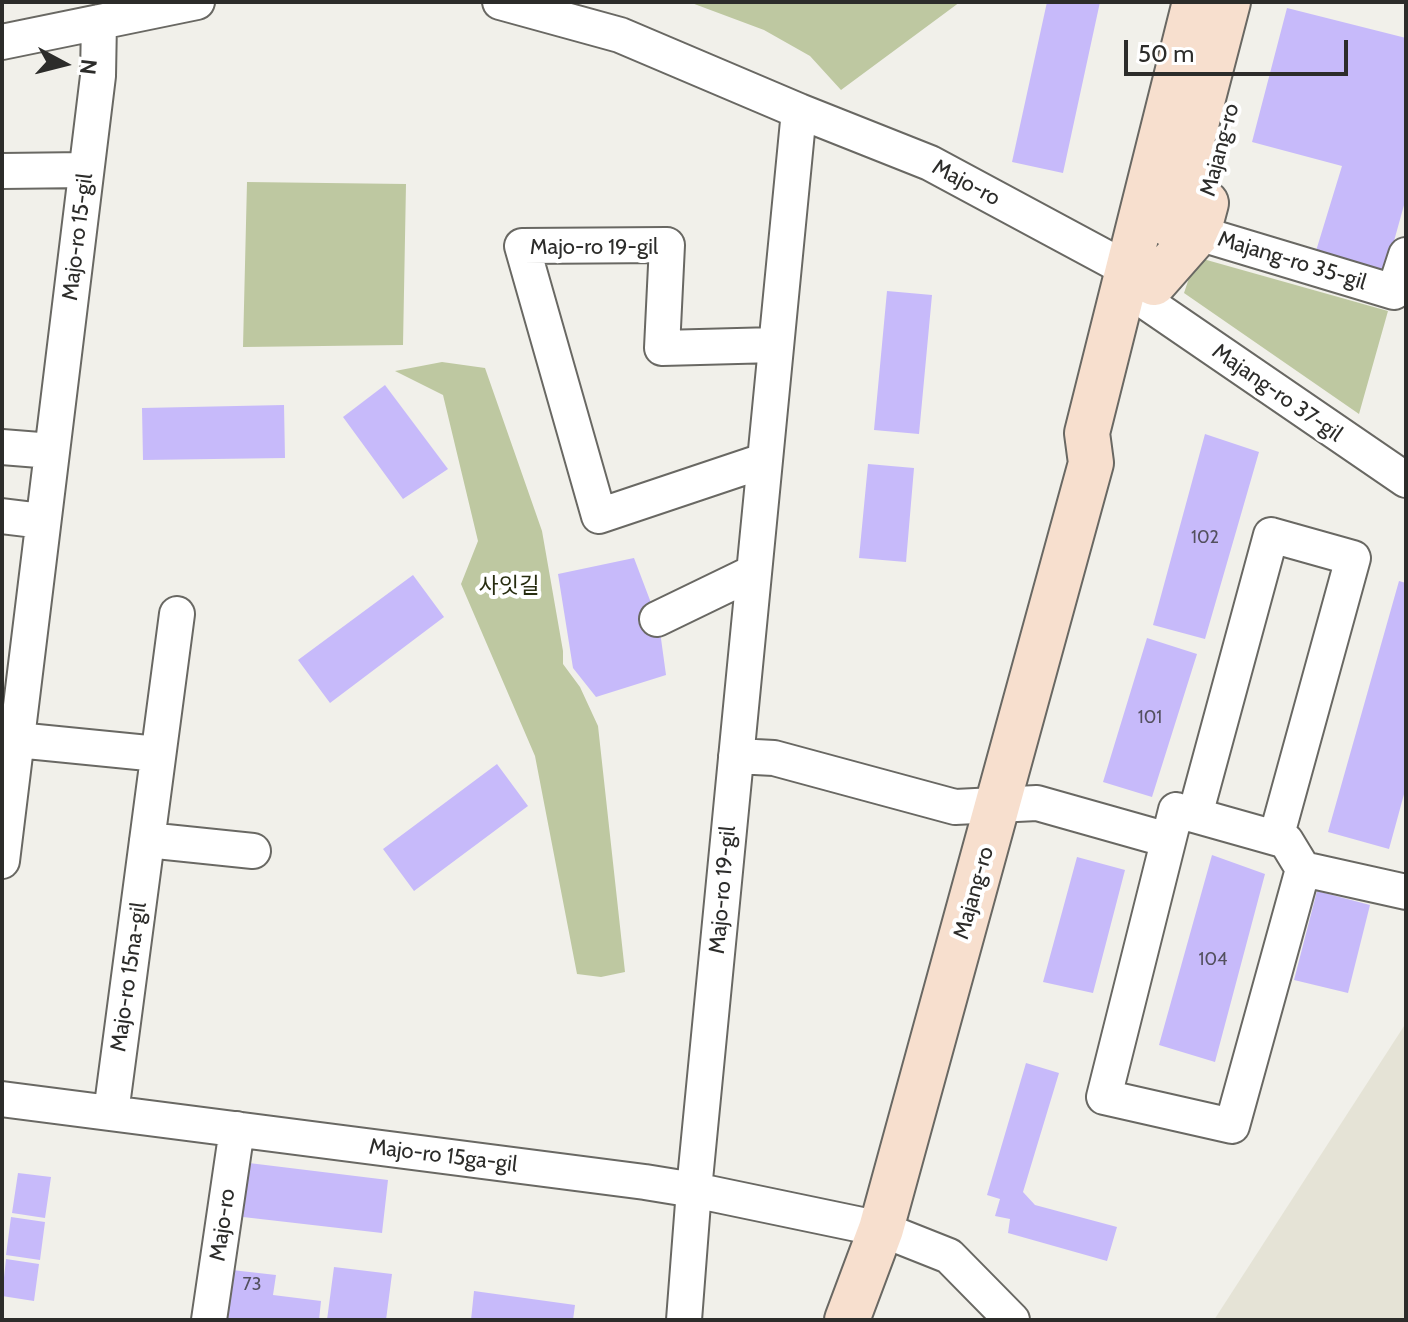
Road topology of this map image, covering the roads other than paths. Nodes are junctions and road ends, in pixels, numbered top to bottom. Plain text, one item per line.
1 (197, 2) edge
2 (500, 2) edge
3 (1166, 2) edge
4 (1195, 2) edge
5 (1228, 2) edge
6 (1260, 2) edge
7 (99, 22) junction
8 (2, 42) edge
9 (799, 111) junction
10 (86, 170) junction
11 (2, 171) edge
12 (1198, 233) junction
13 (1406, 255) edge
14 (1144, 285) junction
15 (775, 345) junction
16 (2, 447) edge
17 (52, 451) junction
18 (763, 461) junction
19 (1406, 480) edge
20 (2, 516) edge
21 (43, 521) junction
22 (752, 573) junction
23 (177, 614) dead end
24 (657, 619) dead end
25 (15, 644) edge
26 (17, 740) junction
27 (158, 754) junction
28 (736, 756) junction
29 (998, 807) junction
30 (1195, 815) junction
31 (1276, 838) junction
32 (147, 840) junction
33 (1168, 840) junction
34 (253, 851) dead end
35 (2, 861) edge
36 (1303, 869) junction
37 (1406, 892) edge
38 (2, 1099) edge
39 (111, 1113) junction
40 (237, 1129) junction
41 (694, 1190) junction
42 (881, 1229) junction
43 (209, 1320) edge
44 (684, 1320) edge
45 (847, 1320) edge
46 (1012, 1320) edge

1 - 7 street
2 - 9 street
3 - 14 main road, Majang-ro
4 - 14 main road, Majang-ro
5 - 14 main road, Majang-ro
6 - 12 main road, Majang-ro
7 - 8 street
7 - 10 street, Majo-ro 15-gil
9 - 14 street, Majo-ro
9 - 15 street, Majo-ro 19-gil
10 - 11 street
10 - 17 street, Majo-ro 15-gil
12 - 13 street, Majang-ro 35-gil
12 - 14 main road, Majang-ro
14 - 19 street, Majang-ro 37-gil
14 - 29 main road, Majang-ro
15 - 18 street, Majo-ro 19-gil
15 - 18 street, Majo-ro 19-gil
16 - 17 street
17 - 21 street, Majo-ro 15-gil
18 - 22 street, Majo-ro 19-gil
20 - 21 street
21 - 25 street, Majo-ro 15-gil
22 - 24 street
22 - 28 street, Majo-ro 19-gil
23 - 27 street, Majo-ro 15na-gil
25 - 26 street, Majo-ro 15-gil
26 - 27 street
26 - 35 street, Majo-ro 15-gil
27 - 32 street, Majo-ro 15na-gil
28 - 29 street
28 - 41 street, Majo-ro 19-gil
29 - 33 street
29 - 42 main road, Majang-ro
30 - 31 street
30 - 31 street
30 - 33 street
31 - 36 street
32 - 34 street
32 - 39 street, Majo-ro 15na-gil
33 - 36 street
36 - 37 street
38 - 39 street, Majo-ro 15ga-gil
39 - 40 street, Majo-ro 15ga-gil
40 - 41 street, Majo-ro 15ga-gil
40 - 43 street, Majo-ro
41 - 42 street, Majo-ro 15ga-gil
41 - 44 street, Majo-ro 19-gil
42 - 45 main road, Majang-ro
42 - 46 street, Majo-ro 15ga-gil

